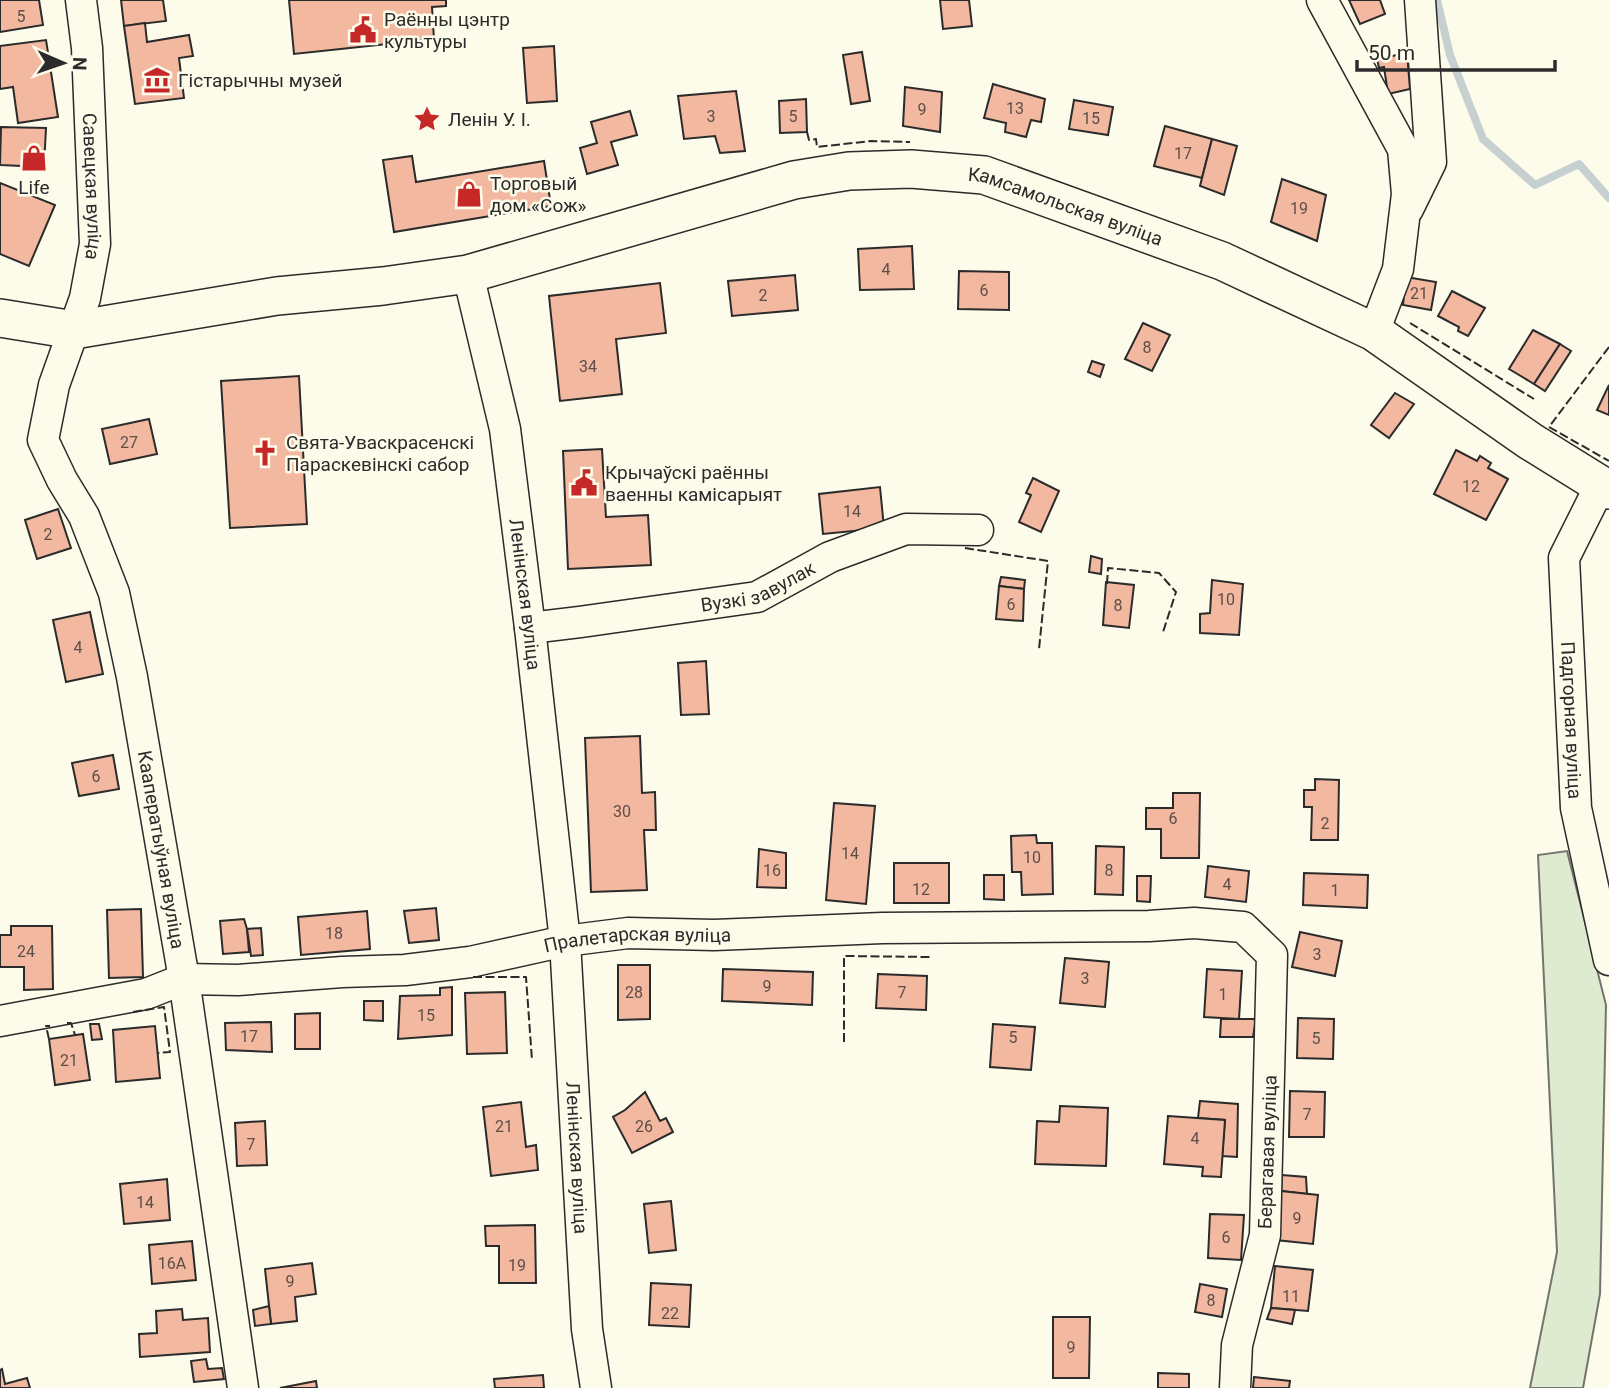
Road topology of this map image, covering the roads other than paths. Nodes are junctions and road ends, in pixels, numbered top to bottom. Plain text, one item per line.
1 (81, 0) edge
2 (1322, 0) edge
3 (1420, 0) edge
4 (1404, 219) junction
5 (468, 274) junction
6 (0, 318) edge
7 (74, 330) junction
8 (1374, 332) junction
9 (1605, 488) edge
10 (978, 530) dead end
11 (530, 628) junction
12 (565, 941) junction
13 (1272, 955) joint
14 (1609, 960) edge
15 (184, 979) junction
16 (0, 1021) edge
17 (243, 1388) edge
18 (596, 1388) edge
19 (1235, 1388) edge

1 - 7 street, Савецкая вуліца
2 - 4 street
3 - 4 street
4 - 8 street
5 - 7 main road
5 - 8 main road, Камсамольская вуліца
5 - 11 street, Ленінская вуліца
6 - 7 main road
7 - 15 street, Кааператыўная вуліца
8 - 9 main road, Камсамольская вуліца
9 - 14 street, Падгорная вуліца
10 - 11 street, Вузкі завулак
11 - 12 street, Ленінская вуліца
12 - 13 street, Пралетарская вуліца
12 - 15 street, Пралетарская вуліца
12 - 18 street, Ленінская вуліца
13 - 19 street, Берагавая вуліца
15 - 16 street, Пралетарская вуліца
15 - 17 street, Кааператыўная вуліца

